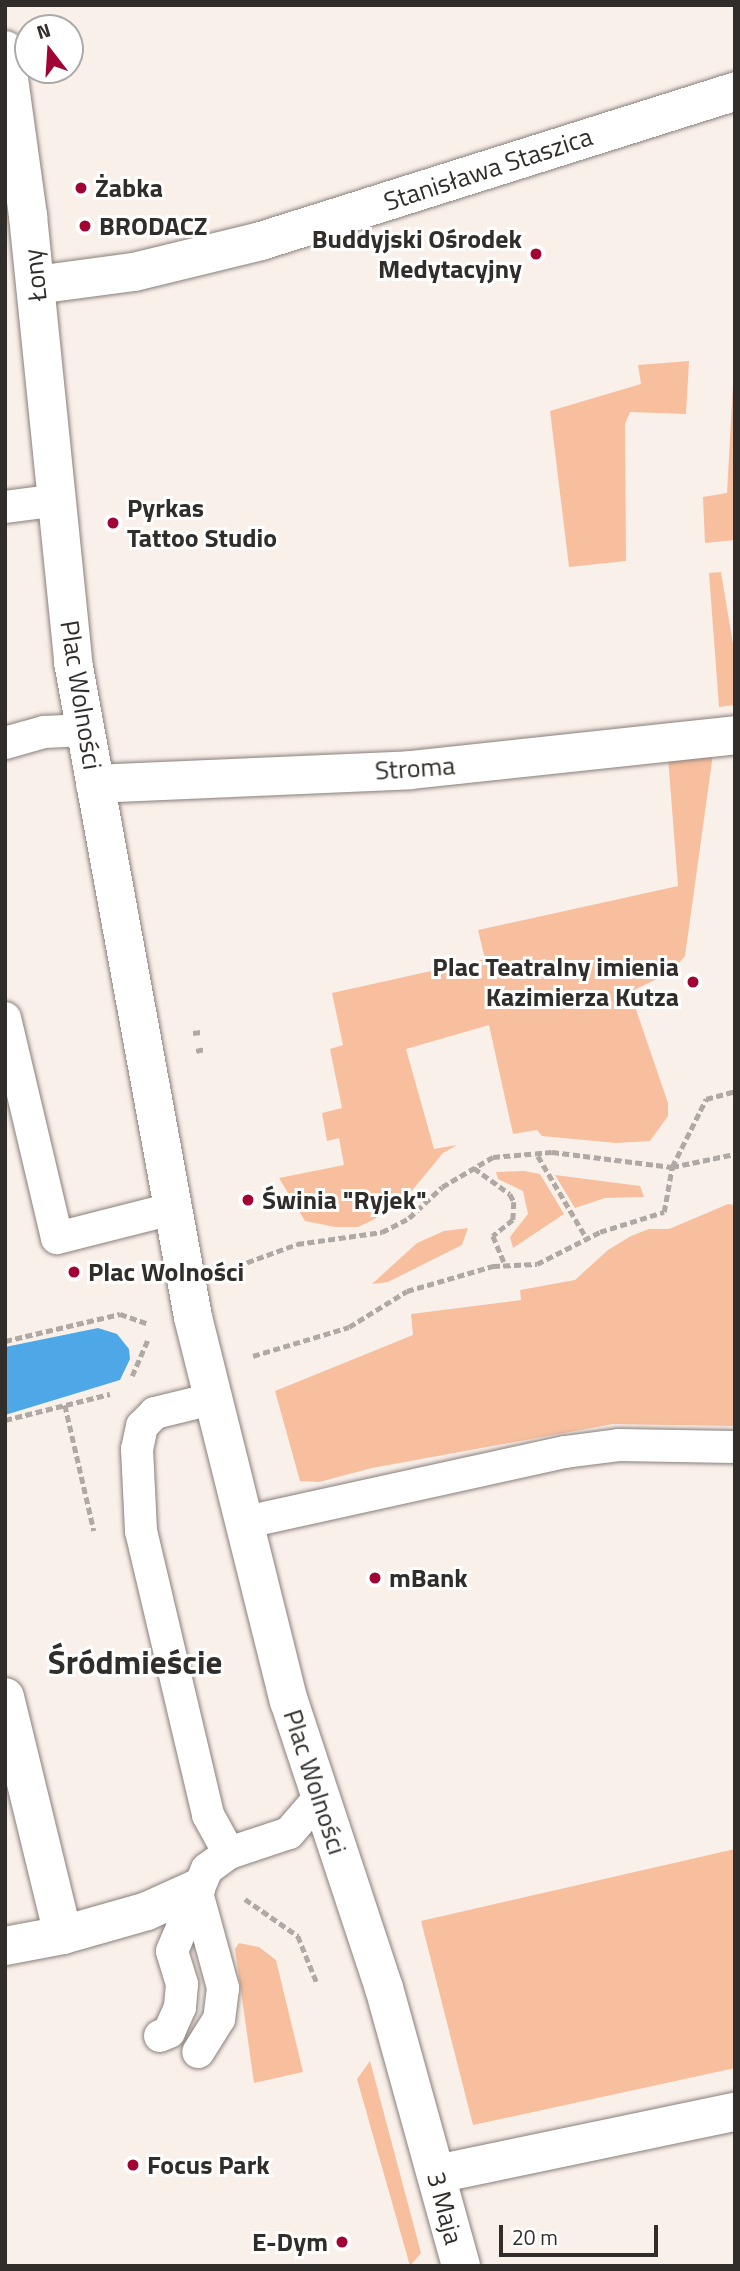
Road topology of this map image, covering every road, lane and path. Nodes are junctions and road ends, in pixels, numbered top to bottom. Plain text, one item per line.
1 (5, 50) edge
2 (735, 92) edge
3 (36, 285) junction
4 (59, 500) junction
5 (5, 507) edge
6 (85, 730) junction
7 (735, 735) edge
8 (5, 743) edge
9 (95, 784) junction
10 (5, 1018) edge
11 (201, 1032) dead end
12 (193, 1033) dead end
13 (204, 1049) dead end
14 (197, 1051) dead end
15 (735, 1091) edge
16 (735, 1154) edge
17 (537, 1155) junction
18 (672, 1167) junction
19 (474, 1168) junction
20 (172, 1209) junction
21 (587, 1239) junction
22 (237, 1266) dead end
23 (506, 1267) junction
24 (153, 1325) dead end
25 (149, 1336) dead end
26 (5, 1340) edge
27 (253, 1356) dead end
28 (131, 1380) dead end
29 (122, 1387) dead end
30 (212, 1399) junction
31 (5, 1420) edge
32 (735, 1447) edge
33 (242, 1523) junction
34 (5, 1698) edge
35 (320, 1797) junction
36 (229, 1853) junction
37 (196, 1889) junction
38 (236, 1893) dead end
39 (63, 1936) junction
40 (5, 1946) edge
41 (317, 1983) dead end
42 (160, 2036) dead end
43 (198, 2052) dead end
44 (735, 2112) edge
45 (433, 2162) junction
46 (461, 2266) edge

1 - 3 street, Łony
2 - 3 street, Stanisława Staszica
3 - 4 street, Łony
4 - 5 lane
4 - 6 street, Plac Wolności
6 - 8 lane
6 - 9 street, Plac Wolności
7 - 9 street, Stroma
9 - 20 street, Plac Wolności
10 - 20 lane
11 - 12 path
13 - 14 path
15 - 18 path
16 - 18 path
17 - 18 path
17 - 19 path
17 - 21 path
18 - 21 path
19 - 22 path
19 - 23 path
20 - 30 street, Plac Wolności
21 - 23 path
23 - 27 path
24 - 26 path
25 - 28 path
29 - 31 path
30 - 33 street, Plac Wolności
30 - 36 lane
32 - 33 lane
33 - 35 street, Plac Wolności
34 - 39 street
35 - 36 lane
35 - 45 street, Plac Wolności
36 - 37 lane
37 - 39 street
37 - 42 lane
37 - 43 lane
38 - 41 path
39 - 40 street
44 - 45 street
45 - 46 street, 3 Maja

